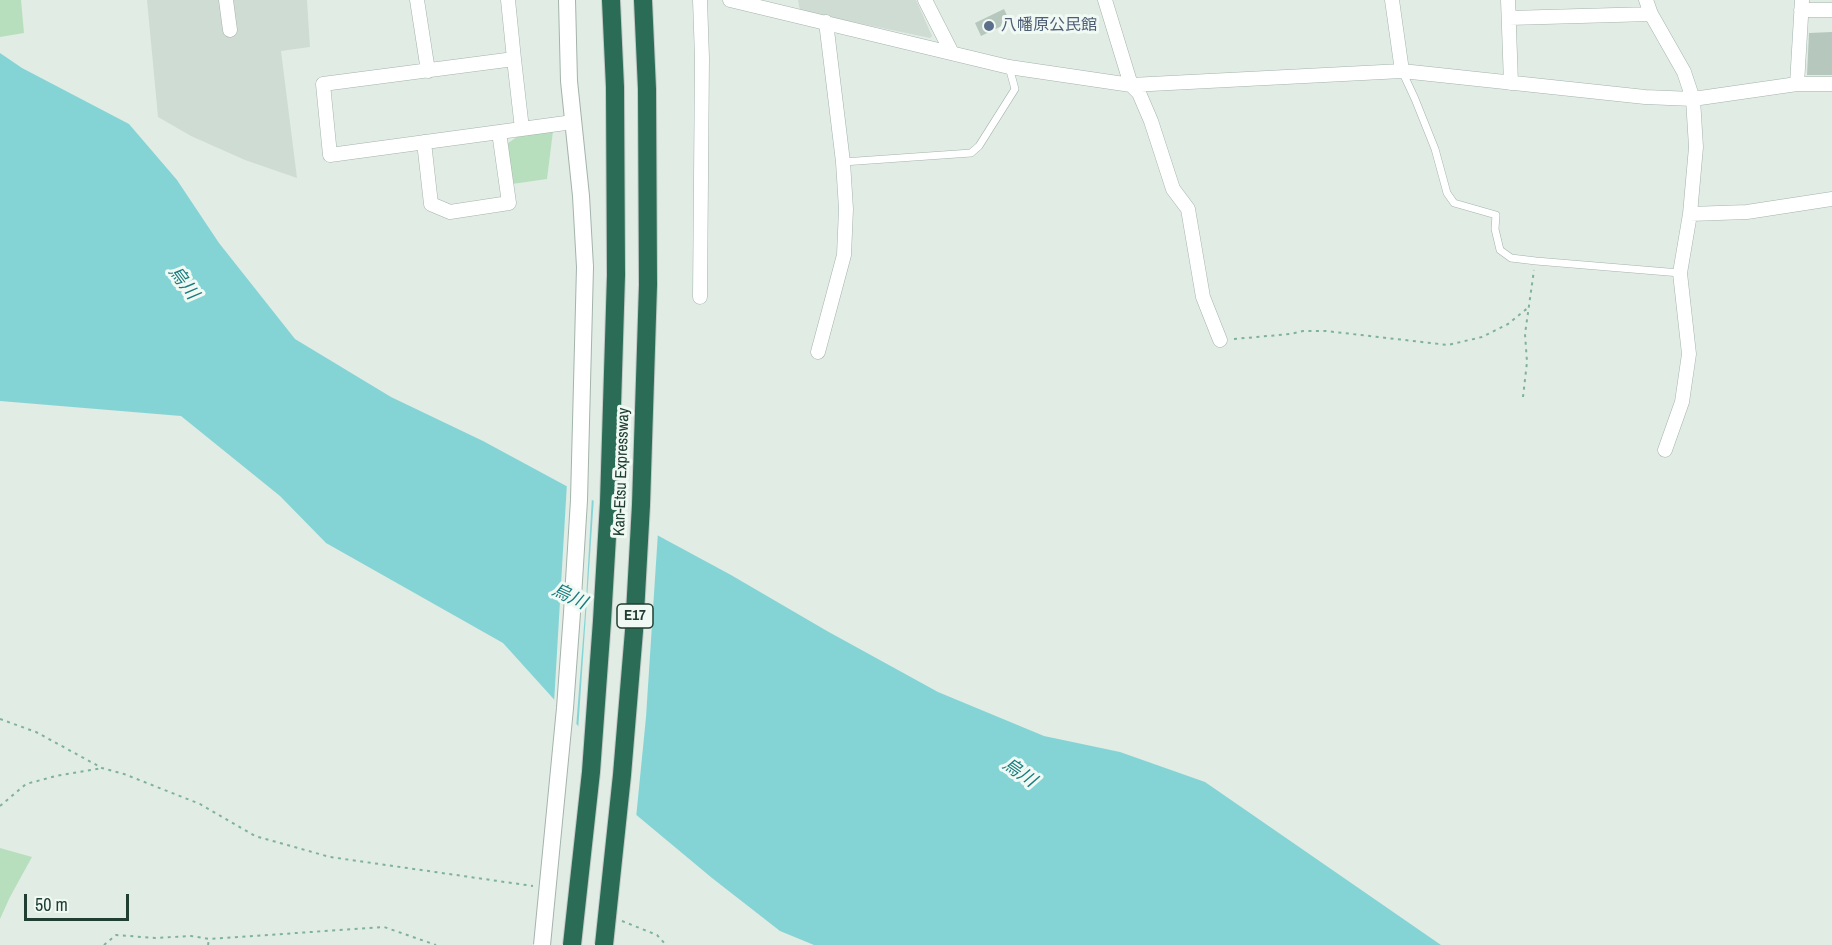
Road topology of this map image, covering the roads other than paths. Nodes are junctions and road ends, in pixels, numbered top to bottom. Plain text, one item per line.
1 (226, 0) edge
2 (417, 0) edge
3 (508, 0) edge
4 (567, 0) edge
5 (611, 0) edge
6 (643, 0) edge
7 (700, 0) edge
8 (730, 0) edge
9 (925, 0) edge
10 (1105, 0) edge
11 (1392, 0) edge
12 (1508, 0) edge
13 (1646, 0) edge
14 (1802, 5) edge
15 (1832, 10) edge
16 (1651, 14) junction
17 (1509, 18) junction
18 (825, 22) junction
19 (230, 30) dead end
20 (952, 53) junction
21 (514, 59) junction
22 (1009, 67) junction
23 (428, 70) junction
24 (1402, 71) junction
25 (1511, 83) junction
26 (1797, 84) junction
27 (1832, 84) edge
28 (1131, 86) junction
29 (1694, 99) junction
30 (573, 122) junction
31 (522, 129) junction
32 (499, 132) junction
33 (424, 142) junction
34 (843, 162) junction
35 (1832, 199) edge
36 (1690, 214) junction
37 (1680, 273) junction
38 (700, 297) dead end
39 (1220, 340) road end
40 (818, 352) dead end
41 (1665, 450) dead end
42 (542, 945) edge
43 (572, 945) edge
44 (604, 945) edge

1 - 19 street
2 - 23 street
3 - 21 street
4 - 30 street
5 - 43 highway, Kan-Etsu Expressway / E17, bridge
6 - 44 highway, Kan-Etsu Expressway / E17, bridge
7 - 38 street
8 - 18 street
9 - 20 street
10 - 28 street
11 - 24 street
12 - 17 street
13 - 16 street
14 - 15 street
14 - 26 street
16 - 17 street
16 - 29 street
17 - 25 street
18 - 20 street
18 - 34 street
20 - 22 street
21 - 23 street
21 - 31 street
22 - 28 street
22 - 34 lane
23 - 33 street
24 - 25 street
24 - 28 street
24 - 37 lane
25 - 29 street
26 - 27 street
26 - 29 street
28 - 39 street
29 - 36 street
30 - 31 street
30 - 42 street, bridge
31 - 32 street
32 - 33 street
32 - 33 street
34 - 40 street
35 - 36 street
36 - 37 street
37 - 41 street

